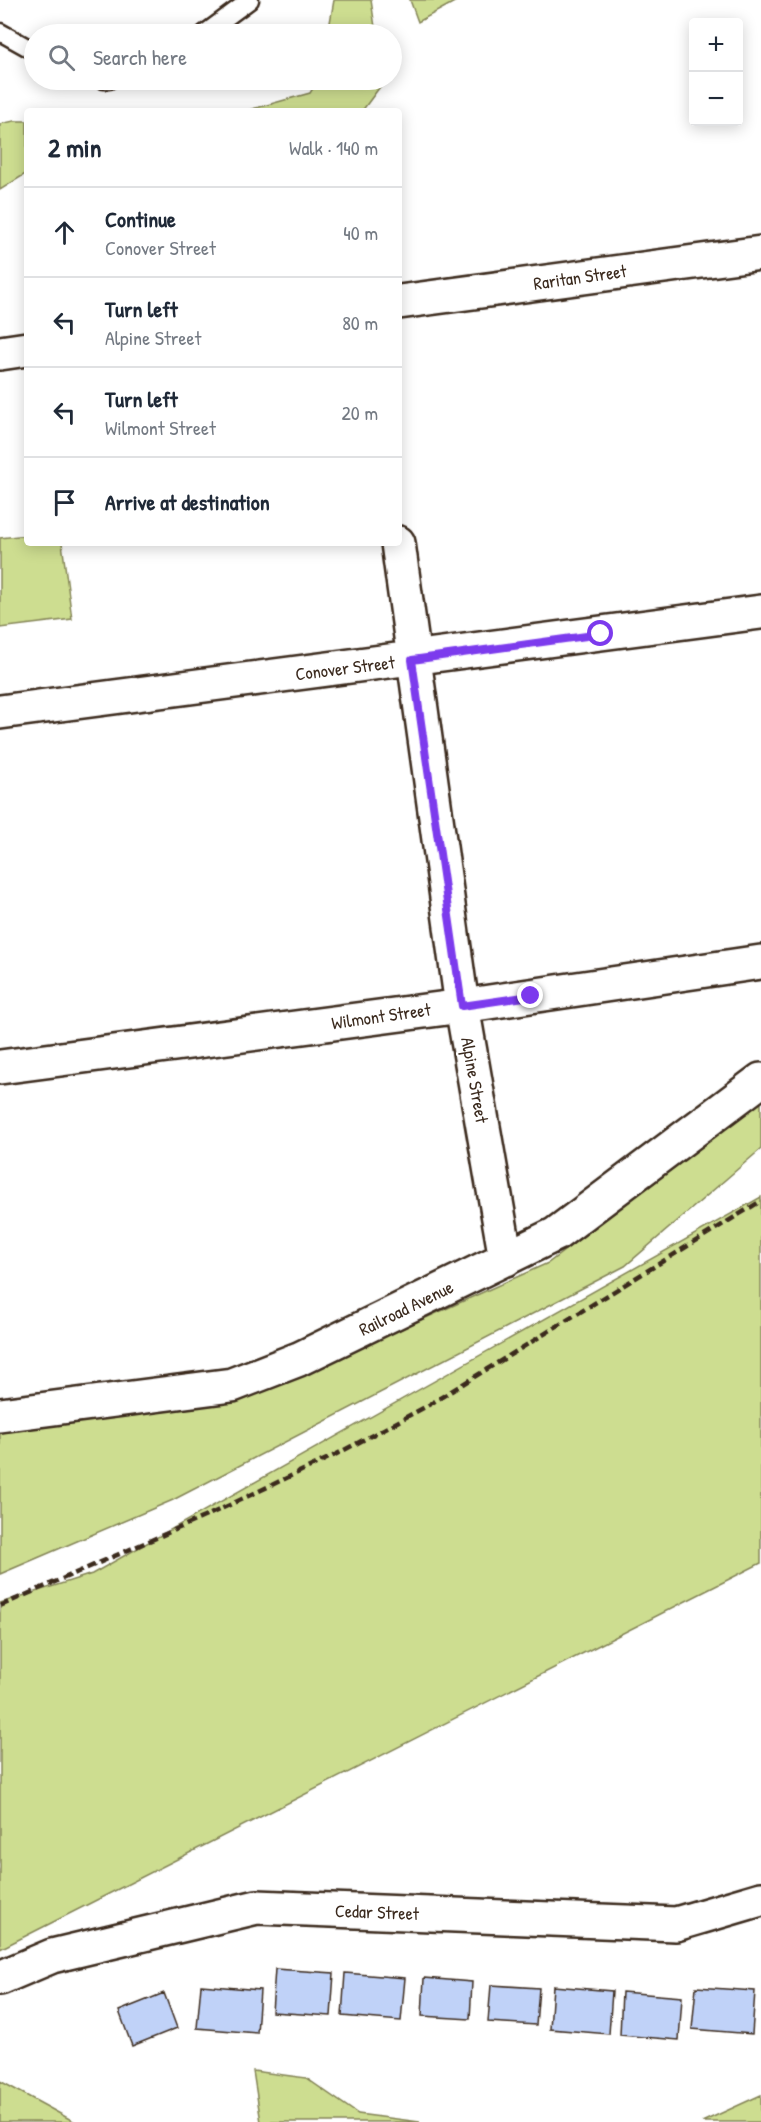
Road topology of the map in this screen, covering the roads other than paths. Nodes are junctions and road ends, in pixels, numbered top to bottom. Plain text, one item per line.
1 (250, 0) edge
2 (218, 24) edge
3 (0, 32) edge
4 (24, 45) edge
5 (761, 253) edge
6 (402, 302) edge
7 (24, 350) edge
8 (0, 353) edge
9 (398, 546) edge
10 (761, 612) edge
11 (412, 660) junction
12 (0, 712) edge
13 (761, 962) edge
14 (462, 1006) junction
15 (0, 1067) edge
16 (761, 1080) edge
17 (506, 1259) junction
18 (0, 1415) edge
19 (761, 1899) edge
20 (0, 1978) edge

1 - 2 lane
3 - 4 lane
5 - 6 street, Raritan Street
7 - 8 street
9 - 11 street, Alpine Street
10 - 11 street, Conover Street
11 - 12 street, Conover Street
11 - 14 street, Alpine Street
13 - 14 street, Wilmont Street
14 - 15 street, Wilmont Street
14 - 17 street, Alpine Street
16 - 17 street, Railroad Avenue
17 - 18 street, Railroad Avenue
19 - 20 street, Cedar Street

